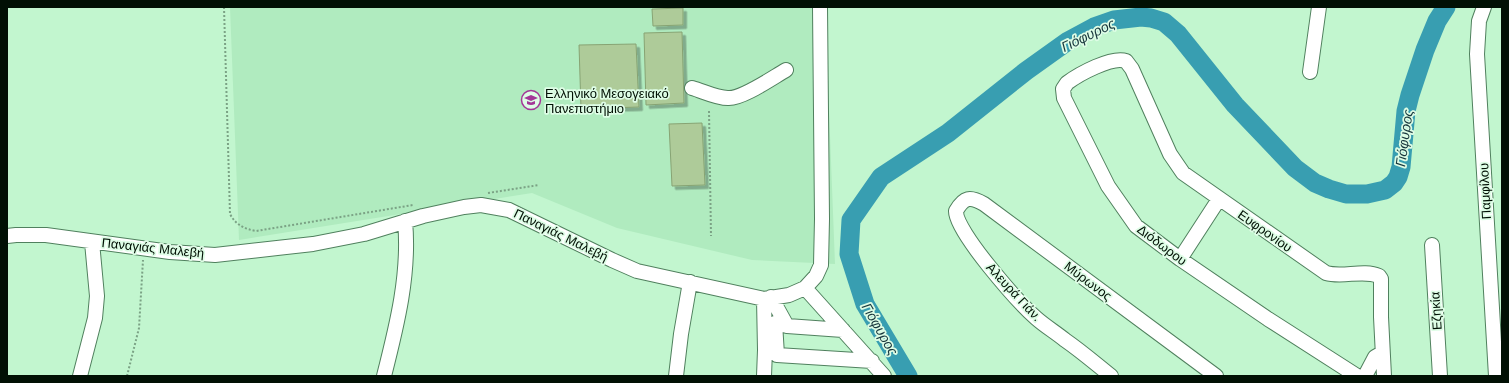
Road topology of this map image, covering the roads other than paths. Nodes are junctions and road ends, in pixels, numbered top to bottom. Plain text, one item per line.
1 (820, 7) edge
2 (1319, 7) edge
3 (1484, 7) edge
4 (1124, 60) joint
5 (786, 70) dead end
6 (1310, 72) dead end
7 (692, 88) dead end
8 (1219, 199) junction
9 (958, 207) joint
10 (405, 221) junction
11 (7, 236) edge
12 (92, 242) junction
13 (1432, 245) dead end
14 (1180, 260) junction
15 (690, 282) junction
16 (805, 288) junction
17 (767, 298) junction
18 (787, 326) junction
19 (844, 330) junction
20 (1382, 353) junction
21 (872, 361) junction
22 (80, 376) edge
23 (384, 376) edge
24 (676, 376) edge
25 (764, 376) edge
26 (884, 376) edge
27 (1111, 376) edge
28 (1216, 376) edge
29 (1357, 376) edge
30 (1365, 376) edge
31 (1384, 376) edge
32 (1440, 376) edge
33 (1496, 376) edge

1 - 16 street, Παναγιάς Μαλεβή
2 - 6 street
3 - 33 street, Παμφίλου
4 - 8 street, Ευφρονίου
4 - 14 street, Διόδωρου
5 - 7 street
8 - 14 street
8 - 20 street, Ευφρονίου
9 - 27 street, Αλευρά Γιάν.
9 - 28 street, Μύρωνος
10 - 12 street, Παναγιάς Μαλεβή
10 - 15 street, Παναγιάς Μαλεβή
10 - 23 street
11 - 12 street, Παναγιάς Μαλεβή
12 - 22 street
13 - 32 street, Εζηκία
14 - 29 street, Διόδωρου
15 - 17 street, Παναγιάς Μαλεβή
15 - 24 street
16 - 17 street, Παναγιάς Μαλεβή
16 - 19 street
17 - 18 street
17 - 25 street
18 - 19 street
18 - 21 street
19 - 21 street
20 - 30 street
20 - 31 street, Ευφρονίου
21 - 26 street

